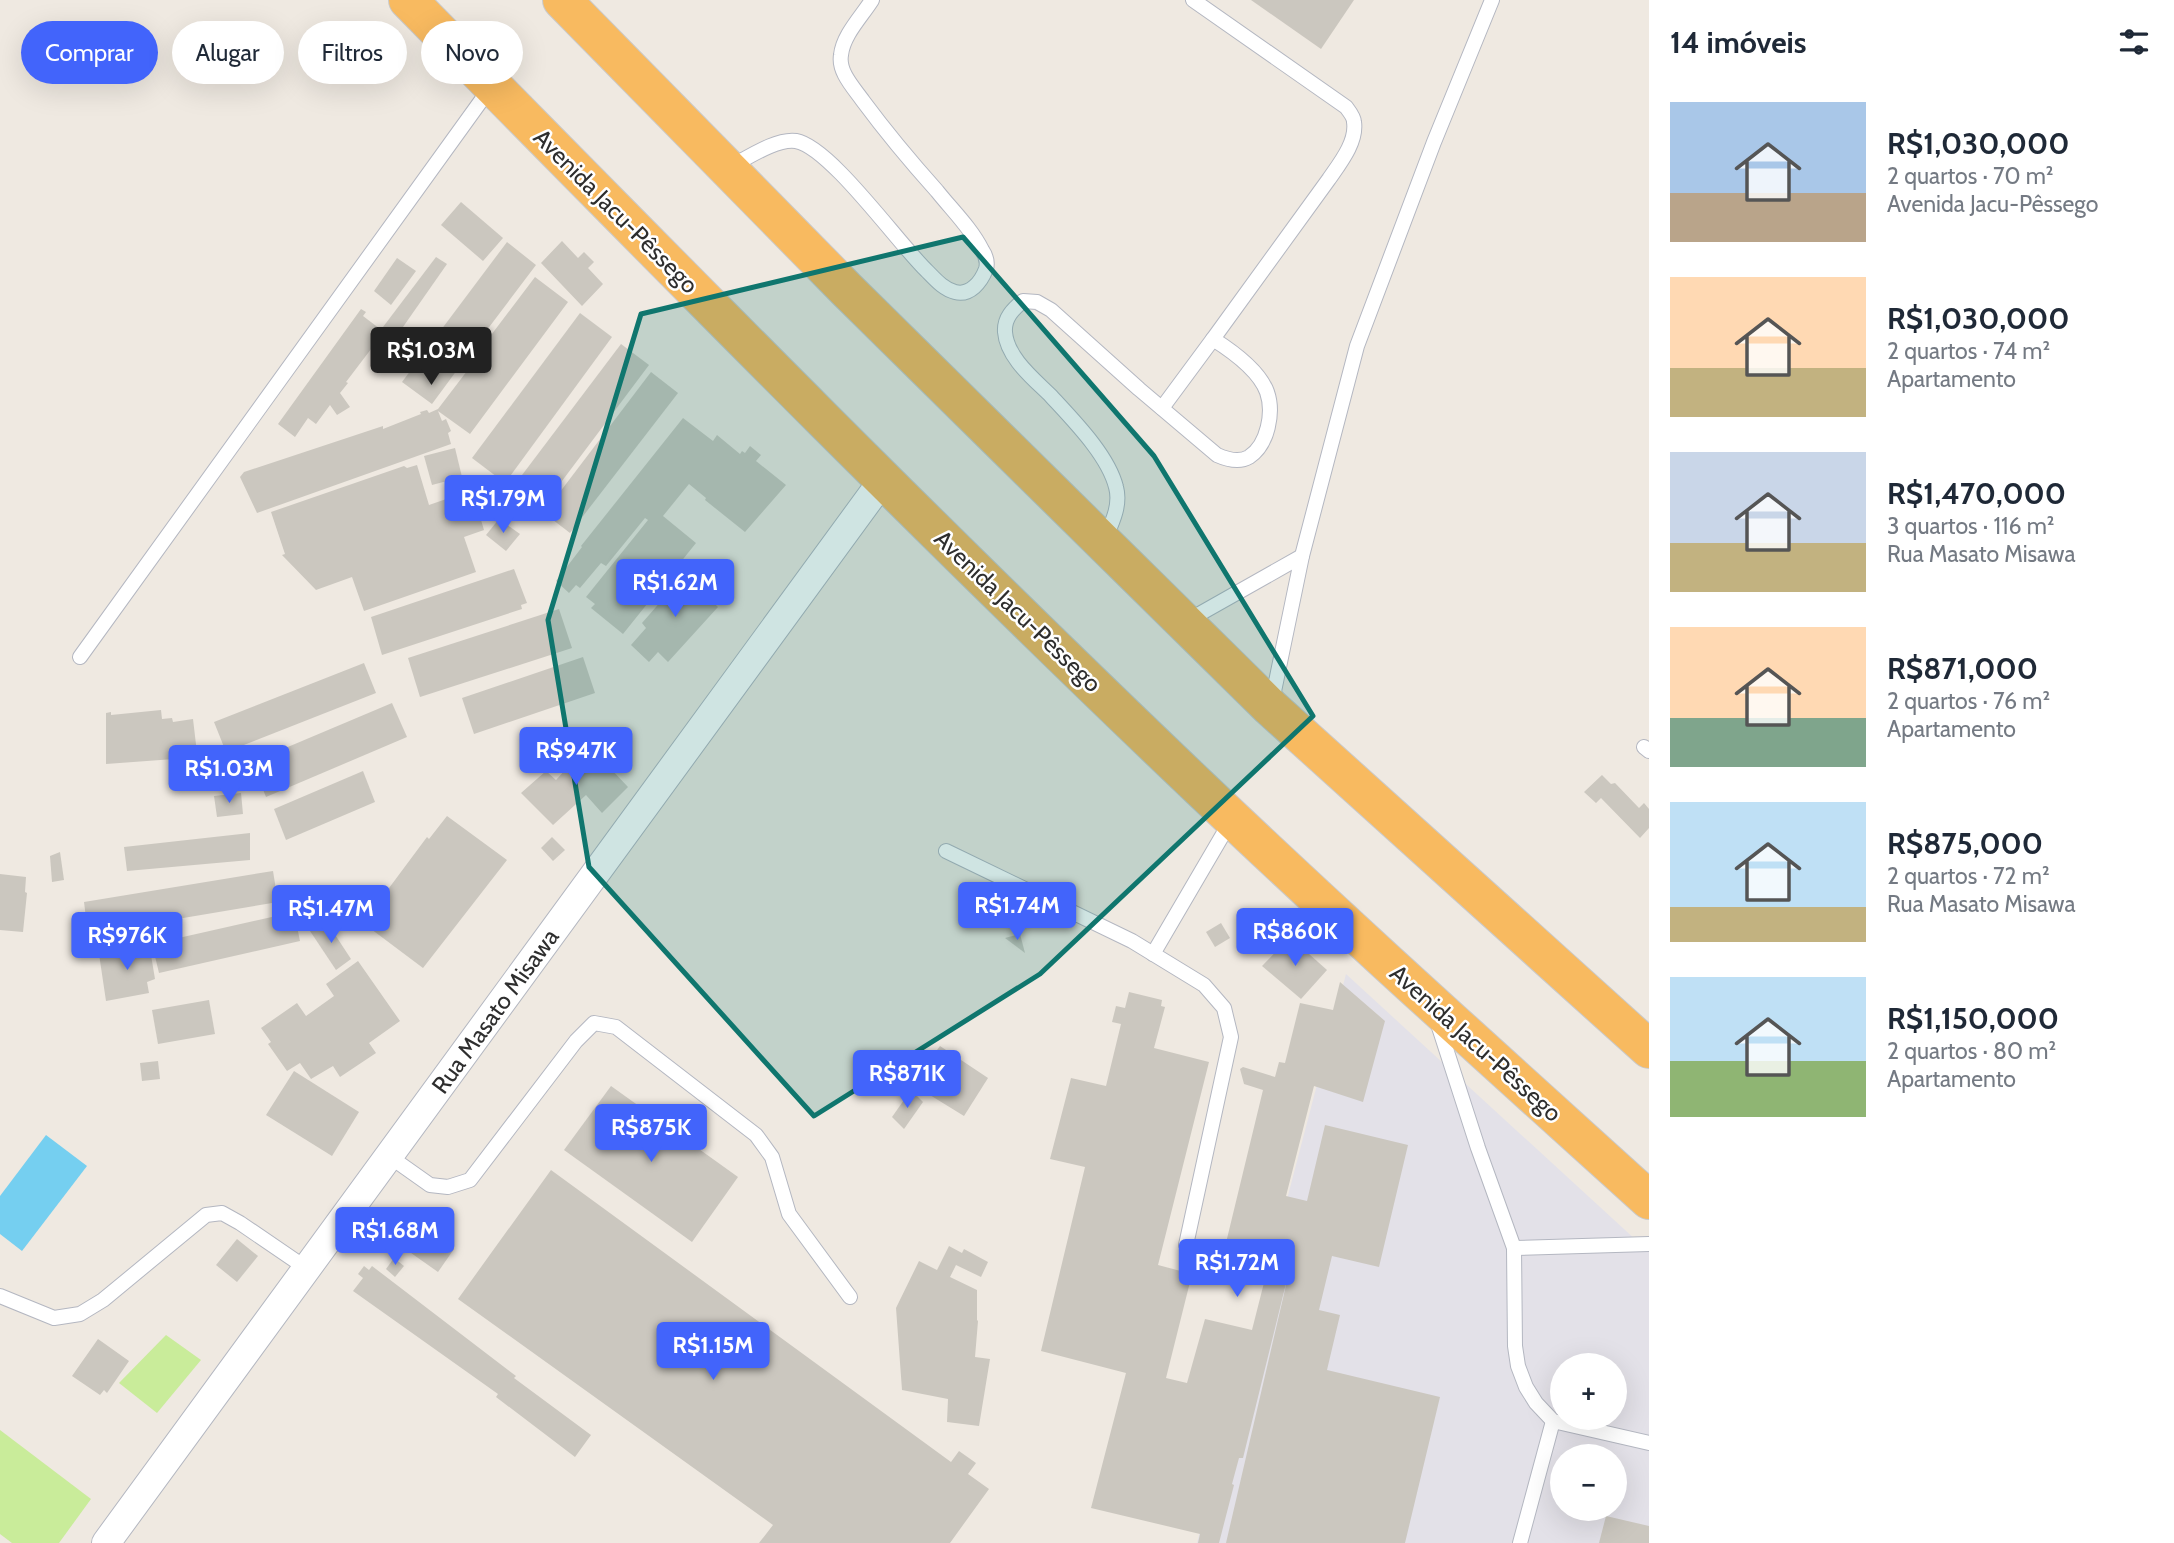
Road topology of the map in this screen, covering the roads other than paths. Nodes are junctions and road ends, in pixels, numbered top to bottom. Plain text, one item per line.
1 (408, 0) edge
2 (562, 0) edge
3 (872, 0) edge
4 (1193, 0) edge
5 (1492, 0) edge
6 (492, 85) junction
7 (727, 168) junction
8 (1213, 339) junction
9 (1162, 408) junction
10 (883, 480) junction
11 (1104, 543) junction
12 (1301, 556) junction
13 (1185, 623) junction
14 (80, 657) dead end
15 (1270, 707) junction
16 (1233, 819) junction
17 (946, 851) dead end
18 (1153, 954) junction
19 (1431, 1003) junction
20 (1649, 1049) edge
21 (389, 1156) junction
22 (1649, 1200) edge
23 (1649, 1244) edge
24 (1186, 1245) dead end
25 (1514, 1248) junction
26 (306, 1268) junction
27 (0, 1296) edge
28 (850, 1297) dead end
29 (1550, 1418) edge
30 (1551, 1430) edge
31 (1592, 1430) edge
32 (1649, 1443) edge
33 (106, 1543) edge
34 (1520, 1543) edge

1 - 6 highway, Avenida Jacu-Pêssego
2 - 7 highway
3 - 7 lane
4 - 8 lane
5 - 12 lane
6 - 10 highway, Avenida Jacu-Pêssego
6 - 14 lane
7 - 11 highway
8 - 9 lane
8 - 9 lane
9 - 11 lane
10 - 16 highway, Avenida Jacu-Pêssego
10 - 21 street, Rua Masato Misawa
11 - 13 highway
12 - 13 lane
12 - 15 lane
13 - 15 highway
15 - 20 highway
16 - 18 lane
16 - 19 highway, Avenida Jacu-Pêssego
17 - 18 lane
18 - 24 lane
19 - 22 highway, Avenida Jacu-Pêssego
19 - 25 lane
21 - 26 street, Rua Masato Misawa
21 - 28 lane
23 - 25 lane
25 - 29 lane
26 - 27 lane
26 - 33 street, Rua Masato Misawa
30 - 34 lane
31 - 32 lane

